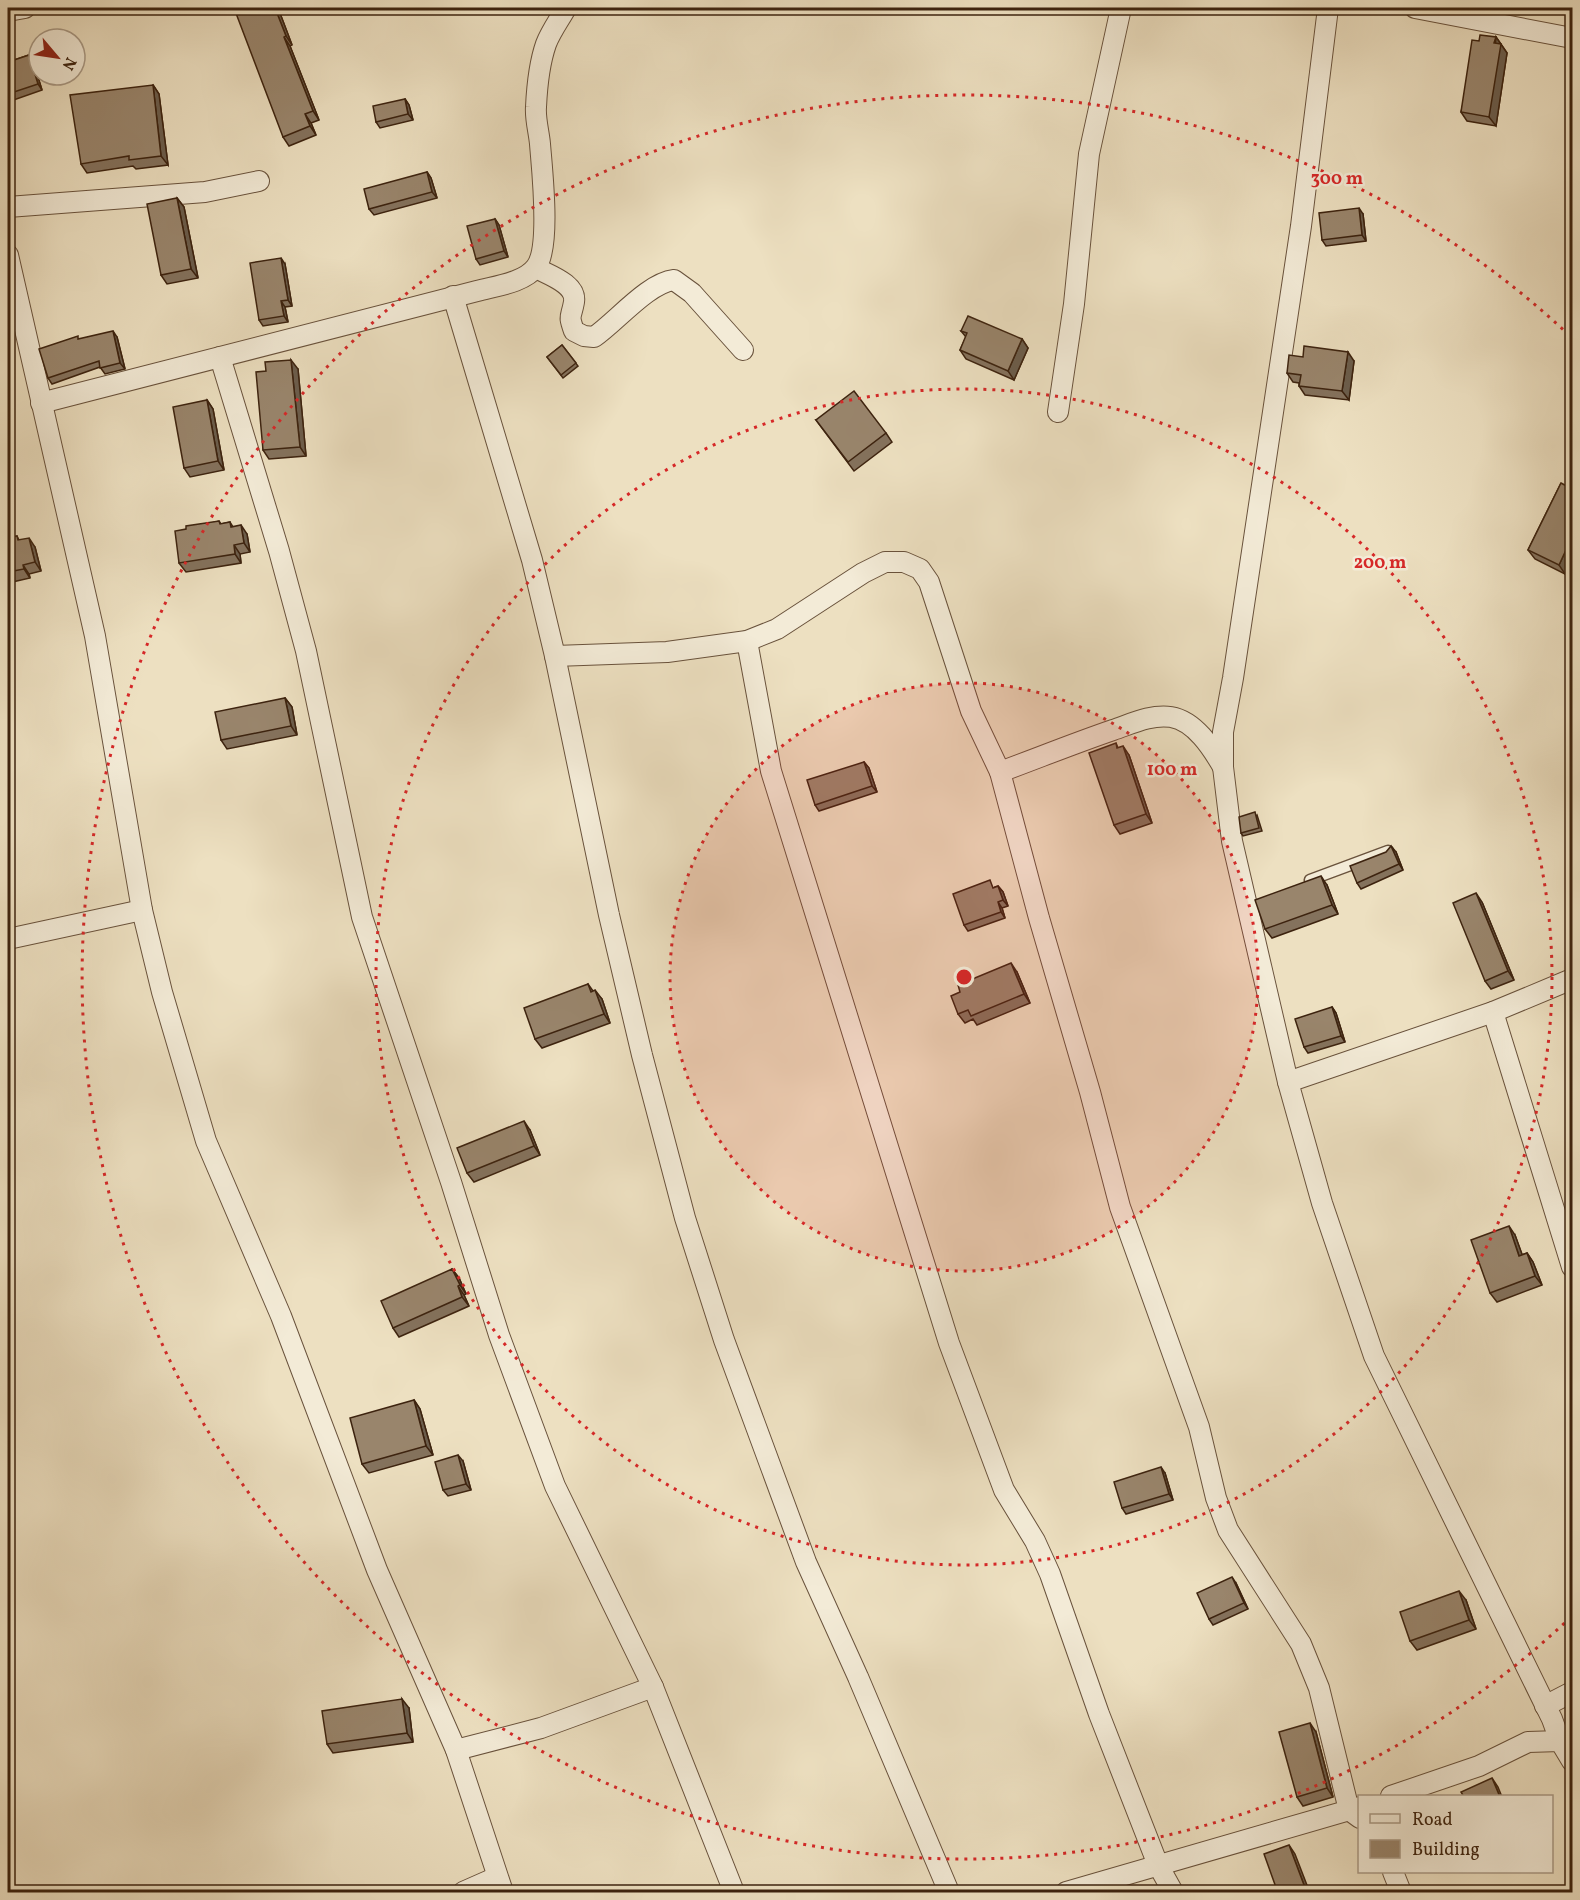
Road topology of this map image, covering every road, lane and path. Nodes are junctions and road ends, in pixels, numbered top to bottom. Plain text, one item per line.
1 (25, 8) edge
2 (566, 8) edge
3 (1122, 8) edge
4 (1328, 8) edge
5 (1415, 8) edge
6 (8, 10) edge
7 (1572, 38) edge
8 (259, 181) dead end
9 (8, 207) edge
10 (8, 255) edge
11 (536, 268) junction
12 (453, 296) junction
13 (743, 350) dead end
14 (219, 357) junction
15 (41, 403) junction
16 (1058, 412) dead end
17 (747, 641) junction
18 (555, 656) junction
19 (1223, 767) junction
20 (1000, 772) junction
21 (1388, 851) edge
22 (1301, 883) edge
23 (142, 910) junction
24 (8, 939) edge
25 (1572, 979) edge
26 (1493, 1012) junction
27 (1288, 1082) junction
28 (1572, 1267) edge
29 (653, 1687) junction
30 (1572, 1692) edge
31 (1545, 1706) junction
32 (1560, 1741) junction
33 (456, 1750) junction
34 (1572, 1761) edge
35 (1397, 1795) edge
36 (1356, 1811) edge
37 (1158, 1865) junction
38 (1394, 1873) edge
39 (500, 1885) edge
40 (464, 1893) edge
41 (734, 1893) edge
42 (949, 1893) edge
43 (1066, 1893) edge
44 (1173, 1893) edge
45 (1401, 1893) edge

1 - 6 street
2 - 11 street
3 - 16 street
4 - 19 street
5 - 7 street
8 - 9 street
10 - 15 street
11 - 12 street
11 - 13 street
12 - 14 street
12 - 18 street
14 - 15 street
14 - 29 street
15 - 23 street
17 - 18 street
17 - 20 street
17 - 37 street
18 - 42 street
19 - 20 street
19 - 27 street
20 - 36 street
21 - 22 lane
23 - 24 street
23 - 33 street
25 - 26 street
26 - 27 street
26 - 28 street
27 - 31 street
29 - 33 street
29 - 41 street
30 - 31 street
31 - 32 street
32 - 34 street
32 - 35 street
33 - 39 street
36 - 37 street
37 - 43 street
37 - 44 street
38 - 45 street
39 - 40 street

